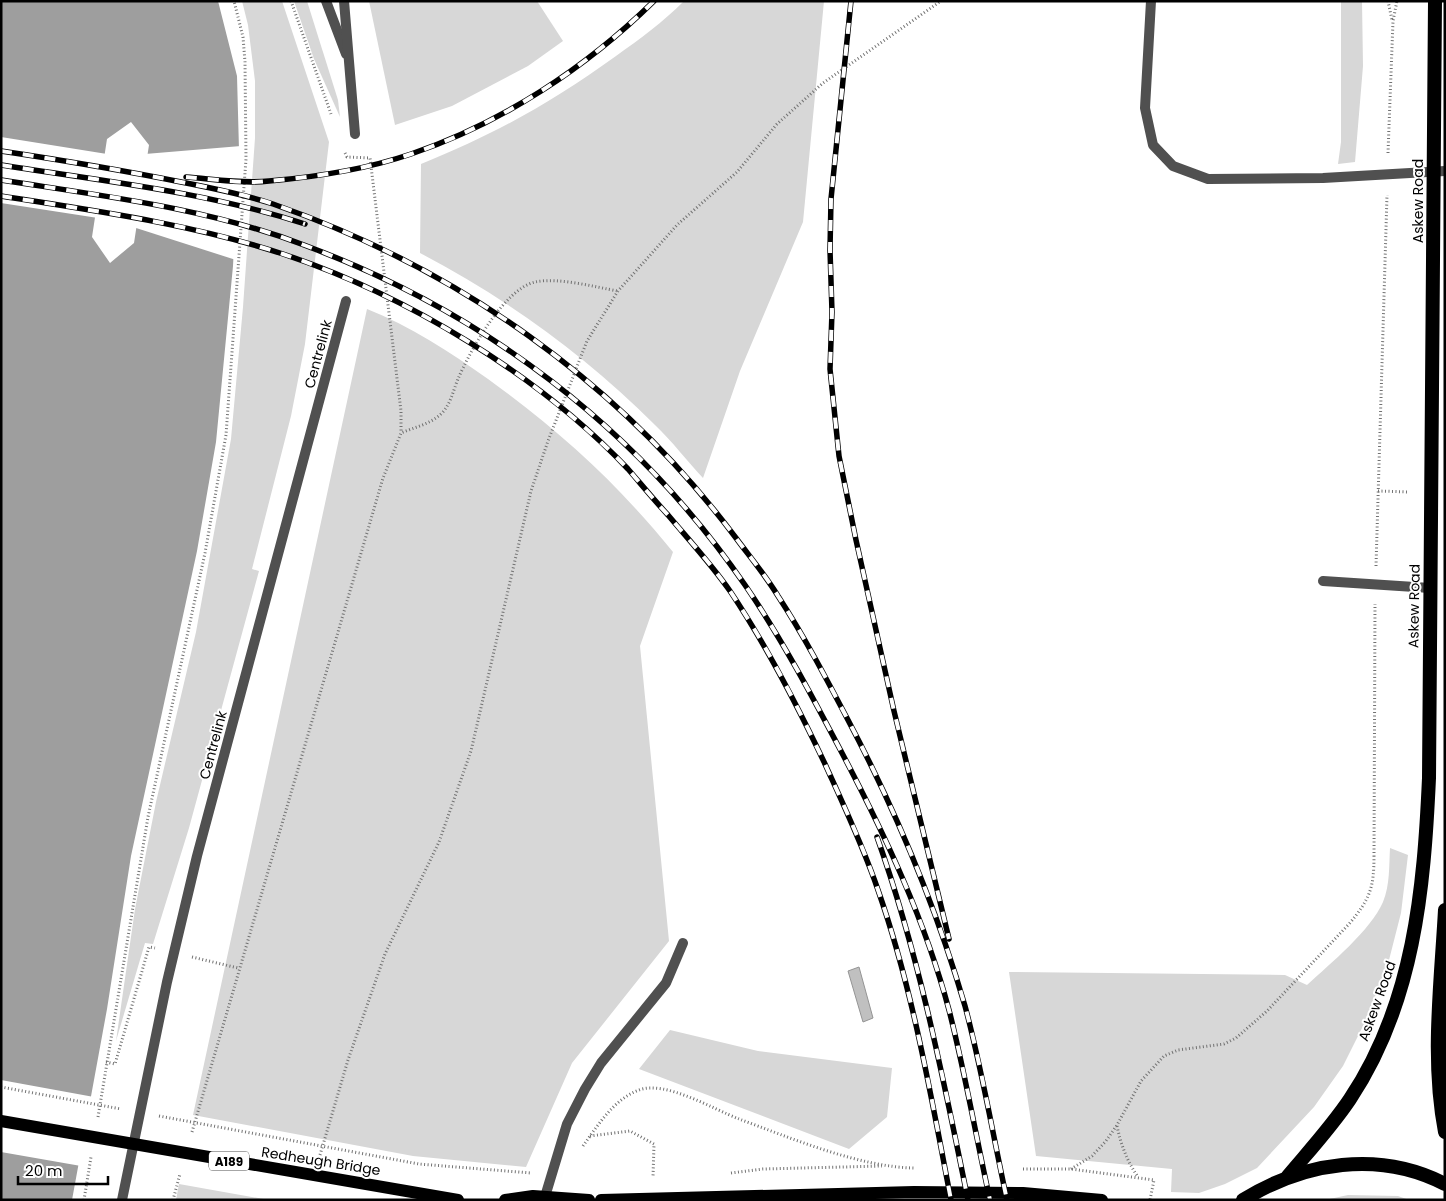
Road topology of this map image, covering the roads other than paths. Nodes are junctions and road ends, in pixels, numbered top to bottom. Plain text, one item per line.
1 (326, 1) edge
2 (344, 1) edge
3 (1151, 1) edge
4 (1435, 1) edge
5 (351, 66) junction
6 (355, 134) dead end
7 (1440, 172) edge
8 (346, 301) dead end
9 (1323, 581) dead end
10 (1430, 588) junction
11 (1445, 910) edge
12 (683, 943) dead end
13 (1, 1121) edge
14 (1445, 1132) edge
15 (1288, 1176) junction
16 (1445, 1184) edge
17 (122, 1200) edge
18 (458, 1200) edge
19 (505, 1200) edge
20 (544, 1200) edge
21 (589, 1200) edge
22 (601, 1200) edge
23 (635, 1200) edge
24 (1102, 1200) edge
25 (1243, 1200) edge

1 - 5 lane
2 - 5 lane
3 - 7 lane
4 - 7 highway, Askew Road
5 - 6 lane
7 - 10 highway, Askew Road
8 - 17 lane, Centrelink
9 - 10 lane
10 - 15 highway, Askew Road
11 - 14 highway
12 - 20 lane
13 - 18 main road, Redheugh Bridge / A189
15 - 16 highway
15 - 25 highway
19 - 21 main road
22 - 23 main road
23 - 24 main road

